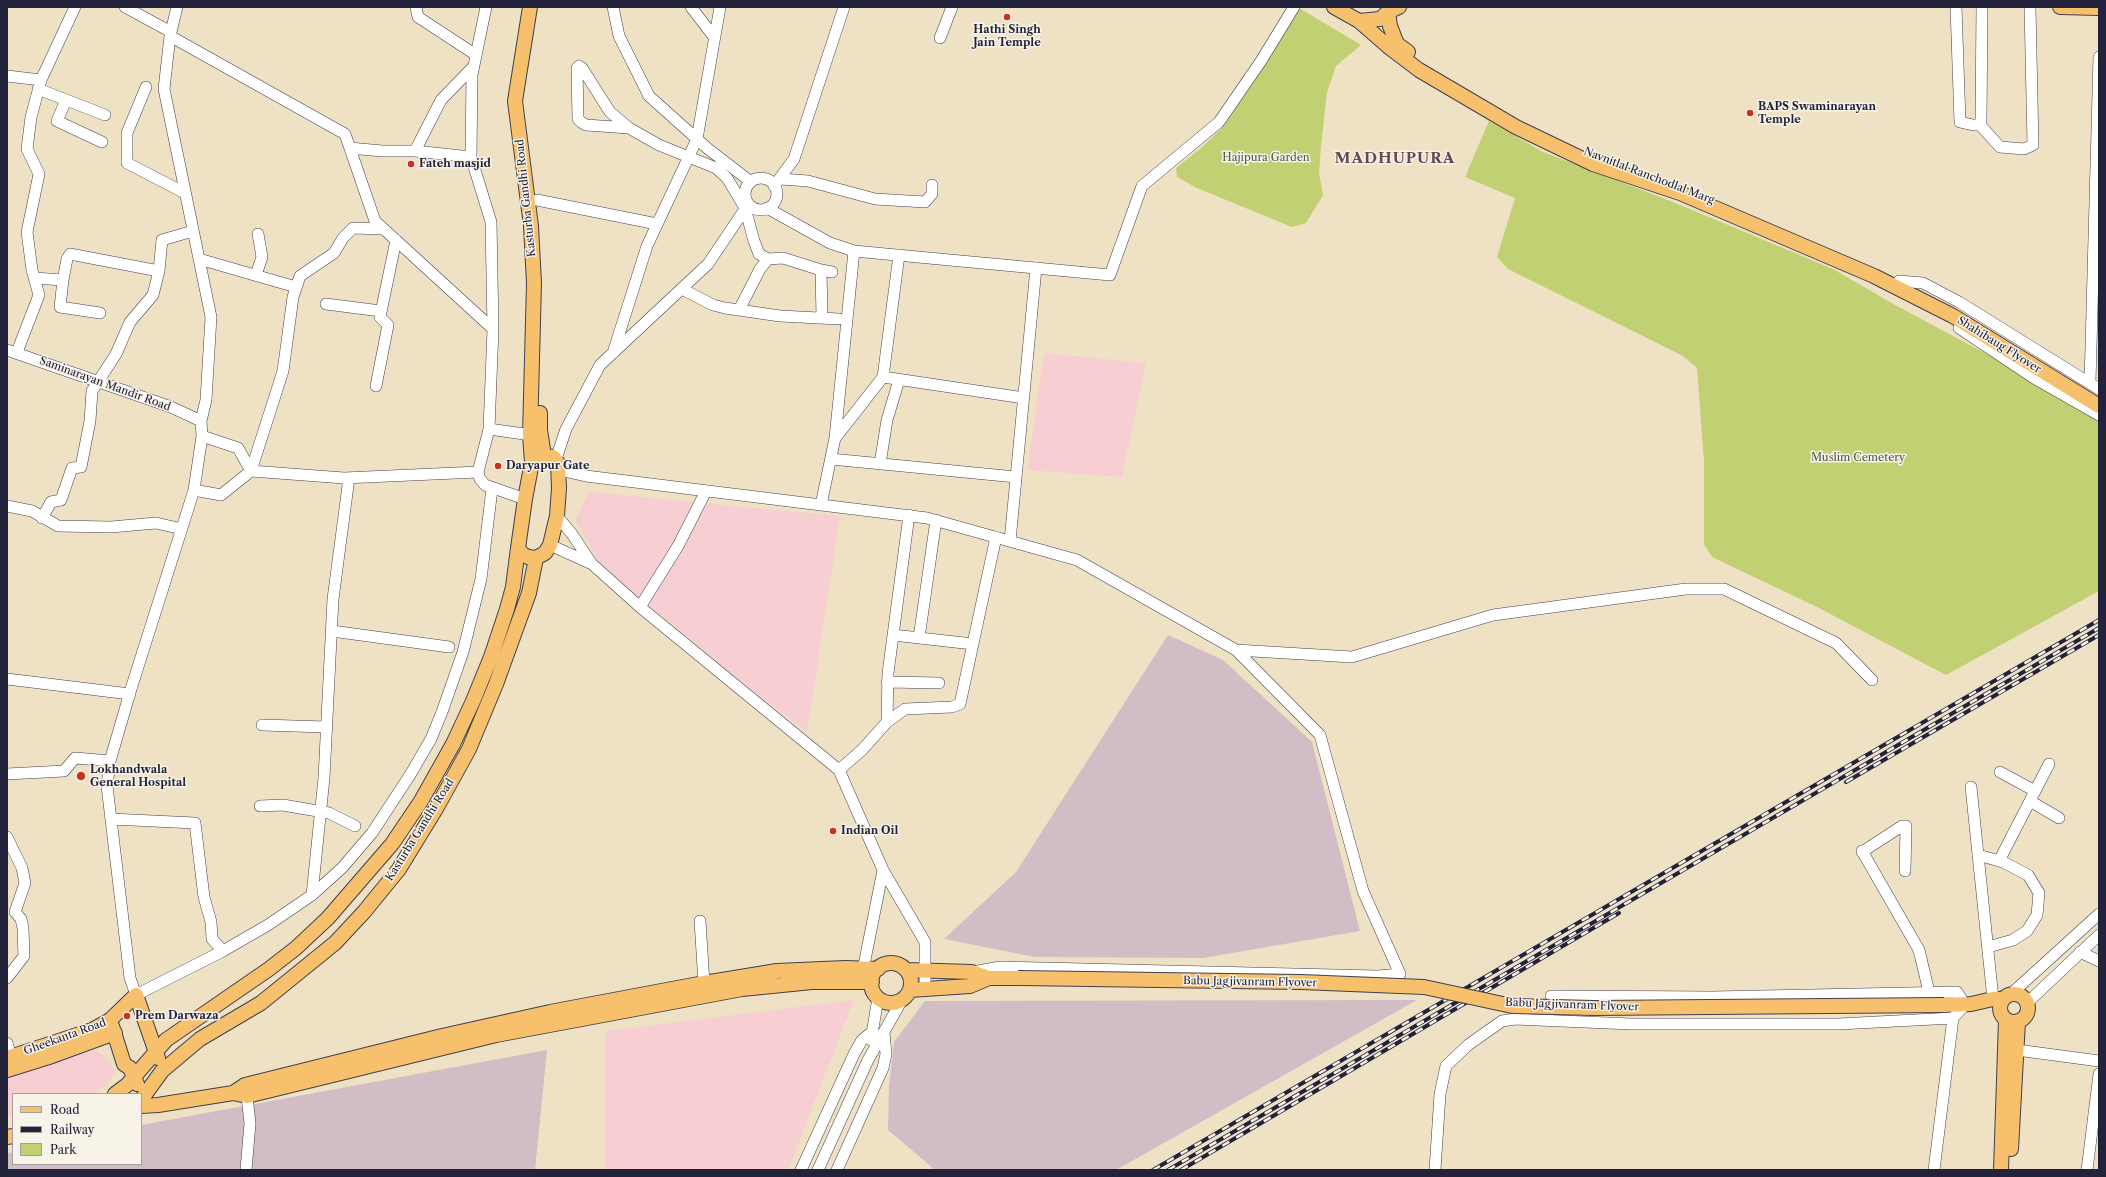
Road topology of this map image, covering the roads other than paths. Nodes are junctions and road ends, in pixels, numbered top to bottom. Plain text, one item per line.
1 (75, 7) edge
2 (125, 7) edge
3 (177, 7) edge
4 (416, 7) edge
5 (486, 7) edge
6 (530, 7) edge
7 (540, 7) edge
8 (613, 7) edge
9 (691, 7) edge
10 (720, 7) edge
11 (844, 7) edge
12 (952, 7) edge
13 (1294, 7) edge
14 (1334, 7) edge
15 (1956, 7) edge
16 (1982, 7) edge
17 (2030, 7) edge
18 (2060, 7) edge
19 (2099, 8) edge
20 (1392, 9) edge
21 (1359, 21) junction
22 (171, 34) junction
23 (714, 37) junction
24 (940, 38) dead end
25 (476, 55) junction
26 (2099, 57) edge
27 (473, 67) junction
28 (7, 76) edge
29 (39, 84) junction
30 (146, 86) dead end
31 (66, 100) junction
32 (105, 115) dead end
33 (1980, 125) junction
34 (629, 128) junction
35 (697, 139) junction
36 (102, 142) dead end
37 (350, 148) junction
38 (415, 151) junction
39 (471, 157) junction
40 (688, 158) junction
41 (751, 182) junction
42 (777, 182) junction
43 (932, 185) dead end
44 (185, 193) junction
45 (537, 200) junction
46 (747, 206) junction
47 (767, 208) junction
48 (657, 224) junction
49 (383, 229) junction
50 (193, 231) junction
51 (258, 234) dead end
52 (396, 240) junction
53 (854, 251) junction
54 (899, 255) junction
55 (199, 259) junction
56 (768, 259) junction
57 (1036, 268) junction
58 (159, 271) junction
59 (256, 276) junction
60 (34, 278) junction
61 (63, 280) junction
62 (1898, 284) junction
63 (296, 287) junction
64 (682, 289) junction
65 (1929, 299) junction
66 (326, 304) dead end
67 (739, 310) junction
68 (381, 311) junction
69 (100, 313) dead end
70 (822, 318) junction
71 (839, 319) dead end
72 (493, 329) junction
73 (12, 351) edge
74 (613, 353) junction
75 (883, 377) junction
76 (899, 380) junction
77 (99, 382) junction
78 (376, 386) dead end
79 (2094, 386) edge
80 (1024, 398) junction
81 (2099, 399) edge
82 (2099, 406) edge
83 (2099, 415) edge
84 (201, 421) junction
85 (489, 429) junction
86 (535, 435) junction
87 (202, 436) junction
88 (835, 438) junction
89 (831, 459) junction
90 (548, 462) junction
91 (880, 464) junction
92 (251, 471) junction
93 (478, 472) junction
94 (1016, 477) junction
95 (349, 478) junction
96 (492, 489) junction
97 (194, 490) junction
98 (706, 491) junction
99 (525, 499) junction
100 (821, 505) junction
101 (7, 506) edge
102 (909, 515) junction
103 (557, 516) junction
104 (42, 518) junction
105 (936, 520) junction
106 (182, 530) junction
107 (996, 537) junction
108 (1010, 541) junction
109 (550, 546) junction
110 (518, 548) junction
111 (536, 558) junction
112 (592, 564) junction
113 (640, 608) junction
114 (332, 631) junction
115 (893, 635) junction
116 (919, 638) junction
117 (973, 644) junction
118 (450, 647) dead end
119 (1236, 650) junction
120 (7, 678) edge
121 (1872, 680) dead end
122 (887, 682) junction
123 (939, 683) dead end
124 (130, 694) junction
125 (887, 722) junction
126 (262, 725) dead end
127 (326, 727) junction
128 (110, 761) junction
129 (2049, 764) dead end
130 (839, 770) junction
131 (2000, 772) dead end
132 (7, 774) edge
133 (1971, 787) dead end
134 (2033, 796) junction
135 (260, 806) dead end
136 (321, 811) junction
137 (2059, 818) dead end
138 (111, 819) junction
139 (355, 826) dead end
140 (7, 837) edge
141 (1978, 855) junction
142 (1999, 861) junction
143 (883, 870) junction
144 (1905, 871) dead end
145 (312, 895) junction
146 (11, 913) edge
147 (2099, 914) edge
148 (700, 921) dead end
149 (2099, 935) edge
150 (1988, 947) junction
151 (223, 951) junction
152 (2080, 952) junction
153 (2099, 961) edge
154 (907, 970) junction
155 (926, 971) junction
156 (972, 972) junction
157 (865, 977) junction
158 (7, 978) edge
159 (989, 978) junction
160 (704, 983) junction
161 (925, 989) junction
162 (1929, 992) junction
163 (136, 994) junction
164 (906, 995) junction
165 (1551, 996) dead end
166 (878, 998) junction
167 (2027, 1003) junction
168 (1968, 1005) junction
169 (2005, 1007) junction
170 (1953, 1018) junction
171 (110, 1020) junction
172 (147, 1023) junction
173 (175, 1032) junction
174 (872, 1032) junction
175 (115, 1033) junction
176 (884, 1033) junction
177 (156, 1050) junction
178 (2017, 1050) junction
179 (8, 1057) edge
180 (868, 1060) junction
181 (2099, 1061) edge
182 (162, 1071) junction
183 (2099, 1074) edge
184 (242, 1091) junction
185 (136, 1093) edge
186 (142, 1096) edge
187 (246, 1170) edge
188 (801, 1170) edge
189 (818, 1170) edge
190 (837, 1170) edge
191 (1435, 1170) edge
192 (1934, 1170) edge
193 (2001, 1170) edge
194 (2009, 1170) edge
195 (2087, 1170) edge

1 - 29 street
2 - 22 street
3 - 22 street
4 - 25 street
5 - 25 street
6 - 86 main road, Kasturba Gandhi Road
7 - 45 main road, Kasturba Gandhi Road
8 - 35 street
9 - 23 street
10 - 23 street
11 - 42 street
12 - 24 street
13 - 57 street
14 - 21 main road
15 - 33 street
16 - 33 street
17 - 33 street
18 - 19 main road
20 - 21 main road
20 - 62 main road, Navnitlal Ranchodlal Marg
21 - 62 main road
22 - 37 street
22 - 44 street
23 - 35 street
25 - 27 street
26 - 79 street
27 - 38 street
27 - 39 street
28 - 29 street
29 - 31 street
29 - 60 street
30 - 44 street
31 - 32 street
31 - 36 street
34 - 34 street
34 - 40 street
35 - 40 street
35 - 41 street
37 - 38 street
37 - 49 street
38 - 39 street
39 - 72 street
40 - 46 street
40 - 48 street
41 - 42 street
41 - 46 street
42 - 43 street
42 - 47 street
44 - 50 street
45 - 48 street
45 - 86 main road, Kasturba Gandhi Road
46 - 47 street
46 - 56 street
46 - 64 street
47 - 53 street
48 - 74 street
49 - 52 street
49 - 63 street
50 - 55 street
50 - 58 street
51 - 59 street
52 - 68 street
52 - 72 street
53 - 54 street
53 - 88 street
54 - 57 street
54 - 75 street
55 - 59 street
55 - 84 street
56 - 67 street
56 - 70 street
57 - 80 street
58 - 61 street
58 - 77 street
59 - 63 street
60 - 61 street
60 - 73 street
61 - 69 street
62 - 65 main road, Shahibaug Flyover
62 - 79 street
62 - 83 street
63 - 92 street
64 - 67 street
64 - 74 street
65 - 81 main road, Shahibaug Flyover
65 - 82 main road, Shahibaug Flyover
66 - 68 street
67 - 70 street
68 - 78 street
70 - 71 street
72 - 85 street
73 - 77 street, Saminarayan Mandir Road
74 - 90 street
75 - 76 street
75 - 88 street
76 - 80 street
76 - 91 street
77 - 84 street, Saminarayan Mandir Road
77 - 104 street
80 - 94 street
84 - 87 street
85 - 86 street
85 - 93 street
86 - 90 main road, Kasturba Gandhi Road
87 - 92 street
87 - 97 street
88 - 89 street
89 - 91 street
89 - 100 street
90 - 98 street
90 - 99 main road
90 - 103 main road
91 - 94 street
92 - 95 street
92 - 97 street
93 - 95 street
93 - 96 street
94 - 108 street
95 - 114 street
96 - 99 street
96 - 145 street
97 - 106 street
98 - 100 street
98 - 113 street
99 - 110 main road, Kasturba Gandhi Road
100 - 102 street
101 - 104 street
102 - 105 street
102 - 115 street
103 - 109 main road
103 - 112 street
104 - 106 street
105 - 107 street
105 - 116 street
106 - 124 street
107 - 108 street
107 - 117 street
108 - 119 street
109 - 111 main road
109 - 112 street
110 - 111 main road
110 - 173 main road, Kasturba Gandhi Road
111 - 182 main road, Kasturba Gandhi Road
112 - 113 street
113 - 130 street
114 - 118 street
114 - 127 street
115 - 116 street
115 - 122 street
116 - 117 street
117 - 125 street
119 - 121 street
119 - 156 street
120 - 124 street
122 - 123 street
122 - 125 street
124 - 128 street
125 - 130 street
126 - 127 street
127 - 136 street
128 - 132 street
128 - 138 street
129 - 134 street
130 - 143 street
131 - 134 street
133 - 141 street
134 - 137 street
134 - 142 street
135 - 136 street
136 - 139 street
136 - 145 street
138 - 151 street
138 - 163 street
140 - 146 street
141 - 142 street
141 - 150 street
142 - 150 street
143 - 155 street
143 - 157 street
144 - 162 street
145 - 151 street
146 - 158 street
147 - 169 street
148 - 160 street
149 - 152 street
150 - 169 street
151 - 163 street
152 - 153 street
152 - 167 street
154 - 155 main road
154 - 157 main road
154 - 164 main road
155 - 156 main road
155 - 161 street
156 - 159 main road
157 - 160 main road
157 - 166 main road
157 - 184 main road
159 - 161 main road
159 - 168 main road, Babu Jagjivanram Flyover, bridge
160 - 184 main road
161 - 164 main road
162 - 165 street
162 - 168 street
163 - 171 main road
163 - 172 main road
164 - 166 main road
164 - 176 street
166 - 174 street
167 - 169 main road, Babu Jagjivanram Flyover
167 - 169 main road
168 - 169 main road, Babu Jagjivanram Flyover
168 - 170 street
169 - 178 main road
169 - 193 main road
170 - 191 street
170 - 192 street
171 - 175 main road, Gheekanta Road
171 - 179 main road, Gheekanta Road
172 - 173 main road
172 - 177 main road
173 - 177 main road, Kasturba Gandhi Road
174 - 180 street
174 - 188 street
175 - 179 main road, Gheekanta Road
175 - 185 main road, Gheekanta Road
176 - 180 street
176 - 190 street
177 - 182 main road
177 - 185 main road, Kasturba Gandhi Road
178 - 181 street
178 - 194 main road
180 - 189 street
182 - 185 main road, Kasturba Gandhi Road
183 - 195 street
184 - 186 main road
184 - 187 street

